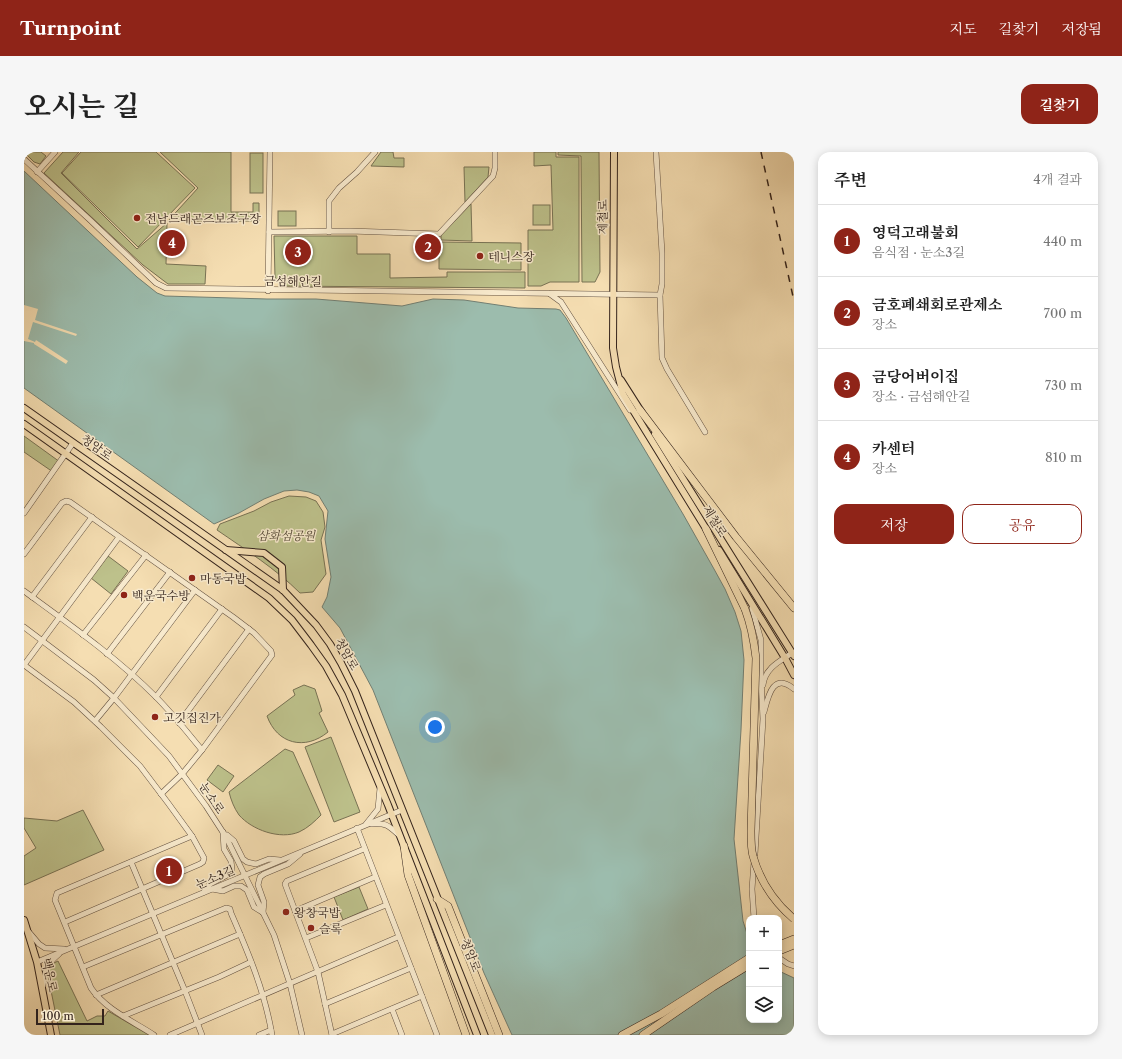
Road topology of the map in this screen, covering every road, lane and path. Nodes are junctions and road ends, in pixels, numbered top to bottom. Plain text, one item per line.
1 (55, 152) edge
2 (270, 152) edge
3 (375, 152) edge
4 (495, 152) edge
5 (614, 152) edge
6 (656, 152) edge
7 (24, 160) edge
8 (37, 172) junction
9 (269, 232) junction
10 (330, 232) junction
11 (268, 290) junction
12 (550, 294) junction
13 (613, 294) junction
14 (660, 295) junction
15 (620, 377) junction
16 (24, 408) edge
17 (640, 410) junction
18 (24, 424) edge
19 (644, 428) junction
20 (705, 432) dead end
21 (73, 443) junction
22 (66, 453) junction
23 (24, 513) edge
24 (92, 517) junction
25 (706, 529) junction
26 (119, 537) junction
27 (225, 550) junction
28 (24, 554) edge
29 (146, 555) junction
30 (170, 572) junction
31 (195, 590) junction
32 (282, 590) junction
33 (24, 591) edge
34 (32, 597) junction
35 (749, 597) junction
36 (794, 608) edge
37 (222, 609) junction
38 (59, 618) junction
39 (24, 627) edge
40 (249, 629) junction
41 (83, 635) junction
42 (42, 641) junction
43 (107, 654) junction
44 (793, 655) edge
45 (785, 658) junction
46 (24, 665) edge
47 (132, 674) junction
48 (794, 676) edge
49 (794, 689) edge
50 (762, 694) junction
51 (156, 697) junction
52 (114, 698) junction
53 (762, 719) junction
54 (95, 721) junction
55 (179, 723) junction
56 (202, 750) junction
57 (183, 773) junction
58 (380, 788) junction
59 (161, 794) junction
60 (402, 810) junction
61 (391, 814) junction
62 (366, 825) junction
63 (357, 828) junction
64 (222, 831) junction
65 (192, 836) junction
66 (400, 836) junction
67 (404, 846) junction
68 (364, 849) junction
69 (304, 850) junction
70 (281, 860) junction
71 (131, 862) junction
72 (245, 875) junction
73 (375, 877) junction
74 (211, 889) junction
75 (141, 890) junction
76 (204, 892) junction
77 (437, 899) junction
78 (386, 905) junction
79 (295, 911) junction
80 (263, 913) junction
81 (152, 914) junction
82 (754, 915) edge
83 (794, 919) edge
84 (24, 920) edge
85 (65, 922) junction
86 (28, 931) junction
87 (240, 934) junction
88 (161, 935) junction
89 (398, 937) junction
90 (306, 938) junction
91 (794, 939) edge
92 (782, 943) edge
93 (794, 945) edge
94 (74, 946) junction
95 (65, 950) junction
96 (782, 950) edge
97 (746, 960) edge
98 (782, 960) edge
99 (37, 962) junction
100 (252, 962) junction
101 (173, 963) junction
102 (794, 966) edge
103 (83, 967) junction
104 (746, 967) edge
105 (411, 968) junction
106 (318, 972) junction
107 (290, 984) junction
108 (42, 987) junction
109 (185, 991) junction
110 (96, 994) junction
111 (263, 995) junction
112 (422, 996) junction
113 (690, 999) junction
114 (326, 1004) junction
115 (392, 1008) junction
116 (123, 1016) junction
117 (198, 1023) junction
118 (272, 1032) edge
119 (51, 1035) edge
120 (154, 1035) edge
121 (170, 1035) edge
122 (202, 1035) edge
123 (259, 1035) edge
124 (302, 1035) edge
125 (332, 1035) edge
126 (402, 1035) edge
127 (437, 1035) edge
128 (466, 1035) edge
129 (477, 1035) edge
130 (492, 1035) edge
131 (499, 1035) edge
132 (622, 1035) edge
133 (633, 1035) edge
134 (643, 1035) edge
135 (651, 1035) edge

1 - 8 street
2 - 9 street
3 - 10 street
4 - 10 street
5 - 13 main road, 제철로
6 - 14 street
7 - 8 street, 금섬해안길
8 - 11 street, 금섬해안길
9 - 10 street
9 - 11 street
11 - 12 street, 금섬해안길
12 - 13 street, 금섬해안길
12 - 19 street
13 - 14 street, 금섬해안길
13 - 15 main road, 제철로
14 - 20 street
15 - 17 main road, 제철로
15 - 19 main road, 제철로
16 - 21 main road, 청암로
17 - 36 highway
17 - 44 main road, 제철로
18 - 22 main road, 청암로
19 - 25 main road, 제철로
21 - 22 street
21 - 27 main road, 청암로
22 - 23 street
22 - 58 main road, 청암로
24 - 26 street
24 - 28 street
24 - 34 street
25 - 35 main road, 제철로
25 - 83 highway, bridge
26 - 29 street
26 - 38 street
27 - 32 main road, 청암로
27 - 32 main road
29 - 30 street
29 - 41 street
30 - 31 street
30 - 43 street
31 - 37 street
31 - 47 street
32 - 60 main road, 청암로
33 - 34 street
34 - 38 street
35 - 45 main road, 제철로
35 - 50 street
37 - 40 street
37 - 51 street
38 - 41 street
38 - 42 street
39 - 42 street, 눈소로
40 - 55 street
40 - 56 street
41 - 43 street
42 - 46 street
42 - 52 street, 눈소로
43 - 47 street
44 - 45 street
45 - 48 main road, 제철로
45 - 50 street
46 - 54 street
47 - 51 street
47 - 52 street
49 - 53 street
50 - 53 street
51 - 55 street
52 - 54 street
52 - 57 street, 눈소로
53 - 82 street
54 - 59 street
55 - 56 street
56 - 57 street
57 - 59 street
57 - 64 street, 눈소로
58 - 61 main road, 청암로
58 - 62 street
59 - 65 street
60 - 61 street, 눈소3길
60 - 77 main road, 청암로
61 - 62 street, 눈소3길
61 - 66 main road, 청암로
62 - 63 street, 눈소3길
62 - 66 street
63 - 68 street
63 - 69 street, 눈소3길
64 - 70 street
64 - 72 street, 눈소로
64 - 76 street
65 - 71 street
65 - 75 street
66 - 67 main road, 청암로
67 - 128 highway
67 - 129 main road, 청암로
68 - 73 street
68 - 79 street
69 - 70 street, 눈소3길
69 - 80 street
70 - 72 street, 눈소3길
71 - 75 street
71 - 85 street
72 - 74 street, 눈소3길
72 - 80 street, 눈소로
73 - 78 street
73 - 79 street
74 - 76 street, 눈소3길
74 - 80 street
75 - 81 street
75 - 85 street
76 - 81 street, 눈소3길
77 - 130 main road, 청암로
77 - 131 highway
78 - 89 street
78 - 90 street
79 - 90 street
80 - 107 street, 눈소로
81 - 88 street
81 - 94 street, 눈소3길
84 - 86 main road, 백운로
85 - 94 street
86 - 95 street
86 - 99 main road, 백운로
87 - 88 street
87 - 100 street
87 - 101 street
88 - 101 street
88 - 103 street
89 - 105 street
89 - 106 street
90 - 106 street
91 - 92 highway
93 - 96 highway
94 - 95 street, 눈소3길
94 - 103 street
95 - 99 street, 눈소3길
95 - 108 street
97 - 113 highway
98 - 102 street
99 - 108 main road, 백운로
100 - 109 street
100 - 111 street
101 - 109 street
101 - 110 street
103 - 110 street
104 - 113 highway
105 - 112 street
105 - 114 street
106 - 107 street
106 - 114 street
107 - 111 street
107 - 124 street, 눈소로
108 - 119 main road, 백운로
109 - 116 street
109 - 117 street
110 - 116 street
111 - 117 street
111 - 118 street
112 - 115 street
112 - 127 street
113 - 132 highway
113 - 133 highway
113 - 134 highway
113 - 135 highway
114 - 125 street
115 - 125 street
115 - 126 street
116 - 120 street
117 - 121 street
117 - 122 street
118 - 123 street

